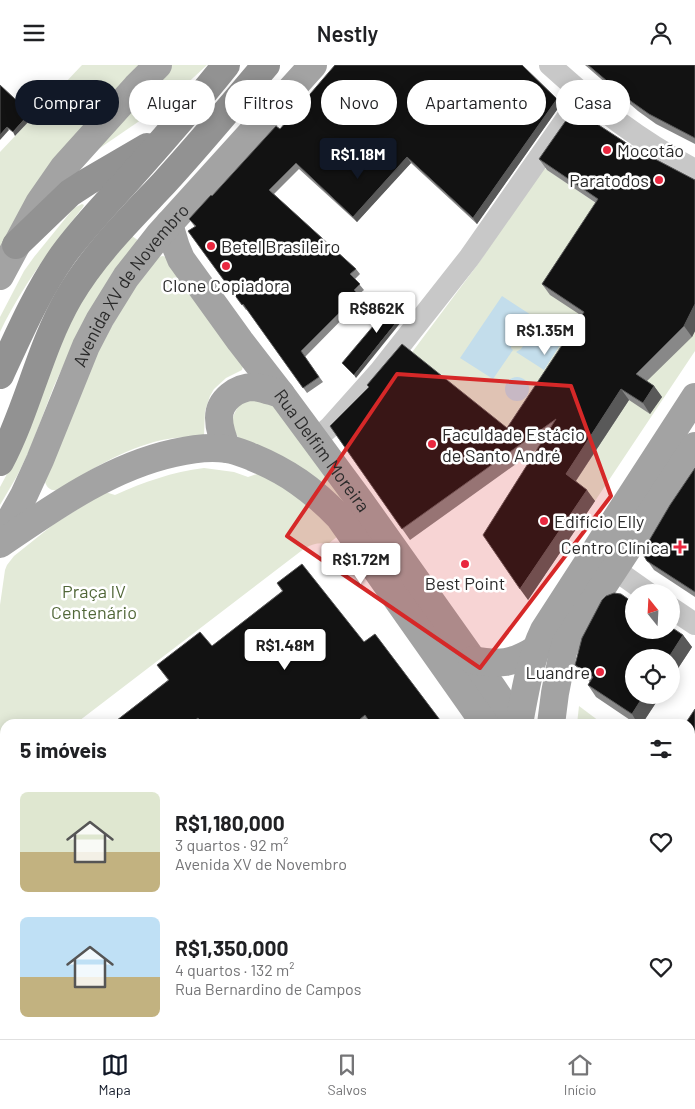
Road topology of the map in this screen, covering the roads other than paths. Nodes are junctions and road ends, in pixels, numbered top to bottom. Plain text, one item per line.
1 (158, 65) edge
2 (226, 65) edge
3 (266, 65) edge
4 (313, 65) edge
5 (550, 65) edge
6 (566, 80) edge
7 (562, 125) edge
8 (623, 125) edge
9 (168, 135) junction
10 (695, 170) edge
11 (169, 224) junction
12 (16, 245) junction
13 (0, 277) edge
14 (0, 375) edge
15 (281, 394) junction
16 (695, 397) edge
17 (314, 438) junction
18 (695, 445) edge
19 (227, 449) junction
20 (0, 462) edge
21 (0, 538) edge
22 (0, 544) edge
23 (614, 569) junction
24 (635, 584) edge
25 (680, 614) edge
26 (695, 624) edge
27 (536, 649) junction
28 (472, 660) junction
29 (481, 719) edge
30 (514, 719) edge
31 (519, 719) edge
32 (552, 719) edge

1 - 12 main road
2 - 9 highway
3 - 20 highway, Avenida XV de Novembro
4 - 11 main road, Avenida XV de Novembro
5 - 6 street
7 - 17 street
8 - 10 street
9 - 12 highway
9 - 14 highway
11 - 15 main road, Rua Delfim Moreira
11 - 21 main road, Avenida XV de Novembro
12 - 13 main road
15 - 17 main road, Rua Delfim Moreira
15 - 19 main road
16 - 27 main road
17 - 28 main road, Rua Delfim Moreira
18 - 23 main road
19 - 22 main road, Rua Delfim Moreira
19 - 29 main road, Rua Delfim Moreira
23 - 24 street
23 - 32 main road
25 - 26 street
27 - 28 main road
27 - 31 main road
28 - 30 main road, Rua Delfim Moreira

